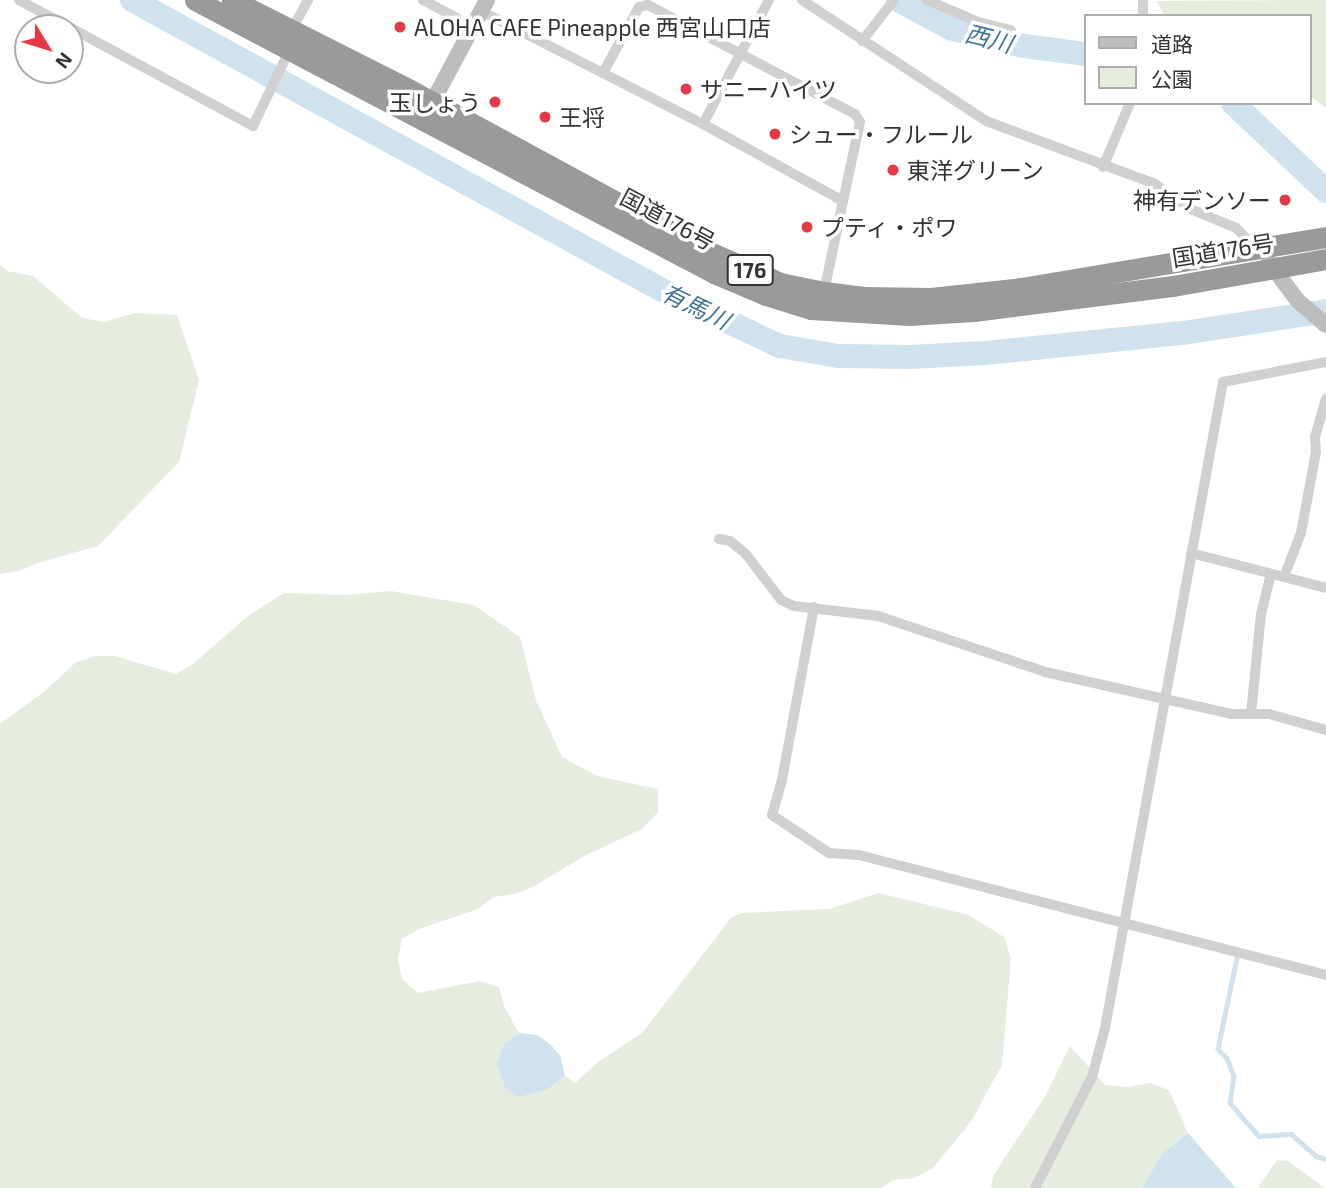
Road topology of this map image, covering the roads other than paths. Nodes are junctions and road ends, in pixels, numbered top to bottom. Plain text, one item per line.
1 (19, 0) edge
2 (195, 0) edge
3 (232, 0) edge
4 (308, 0) edge
5 (423, 0) edge
6 (769, 0) edge
7 (802, 0) edge
8 (927, 0) edge
9 (891, 3) edge
10 (940, 3) edge
11 (484, 5) edge
12 (472, 26) junction
13 (1011, 30) dead end
14 (862, 41) junction
15 (291, 44) junction
16 (740, 55) junction
17 (603, 73) junction
18 (1129, 105) edge
19 (427, 112) junction
20 (703, 124) junction
21 (1103, 167) junction
22 (843, 201) junction
23 (1326, 237) edge
24 (1258, 250) junction
25 (1326, 259) edge
26 (1275, 269) junction
27 (824, 292) junction
28 (1326, 325) edge
29 (1326, 362) edge
30 (1326, 399) edge
31 (1321, 455) edge
32 (719, 539) dead end
33 (1191, 553) junction
34 (1271, 573) junction
35 (1284, 577) junction
36 (1326, 588) edge
37 (814, 607) junction
38 (1164, 698) junction
39 (1251, 714) junction
40 (1326, 730) edge
41 (1126, 923) junction
42 (1326, 975) edge
43 (1035, 1188) edge

1 - 15 street
2 - 15 highway, 国道176号 / 176
3 - 15 highway, 国道176号 / 176
4 - 15 street
5 - 12 street
6 - 16 street
7 - 14 street
8 - 10 street
9 - 14 street
10 - 13 street
11 - 12 street
11 - 17 street
12 - 19 street
14 - 21 street
15 - 19 highway, 国道176号 / 176
16 - 17 street
16 - 20 street
16 - 22 street
17 - 20 street
18 - 21 street
19 - 26 highway, 国道176号 / 176
19 - 27 highway, 国道176号 / 176
20 - 22 street
21 - 24 street
22 - 27 street
23 - 24 highway, 国道176号 / 176
24 - 26 street
24 - 27 highway, 国道176号 / 176
25 - 26 highway, 国道176号 / 176
26 - 28 street
29 - 33 street
30 - 31 street
31 - 35 street
32 - 37 street
33 - 34 street
33 - 38 street
34 - 35 street
34 - 39 street
35 - 36 street
37 - 38 street
37 - 41 street
38 - 39 street
38 - 41 street
39 - 40 street
41 - 42 street
41 - 43 street

